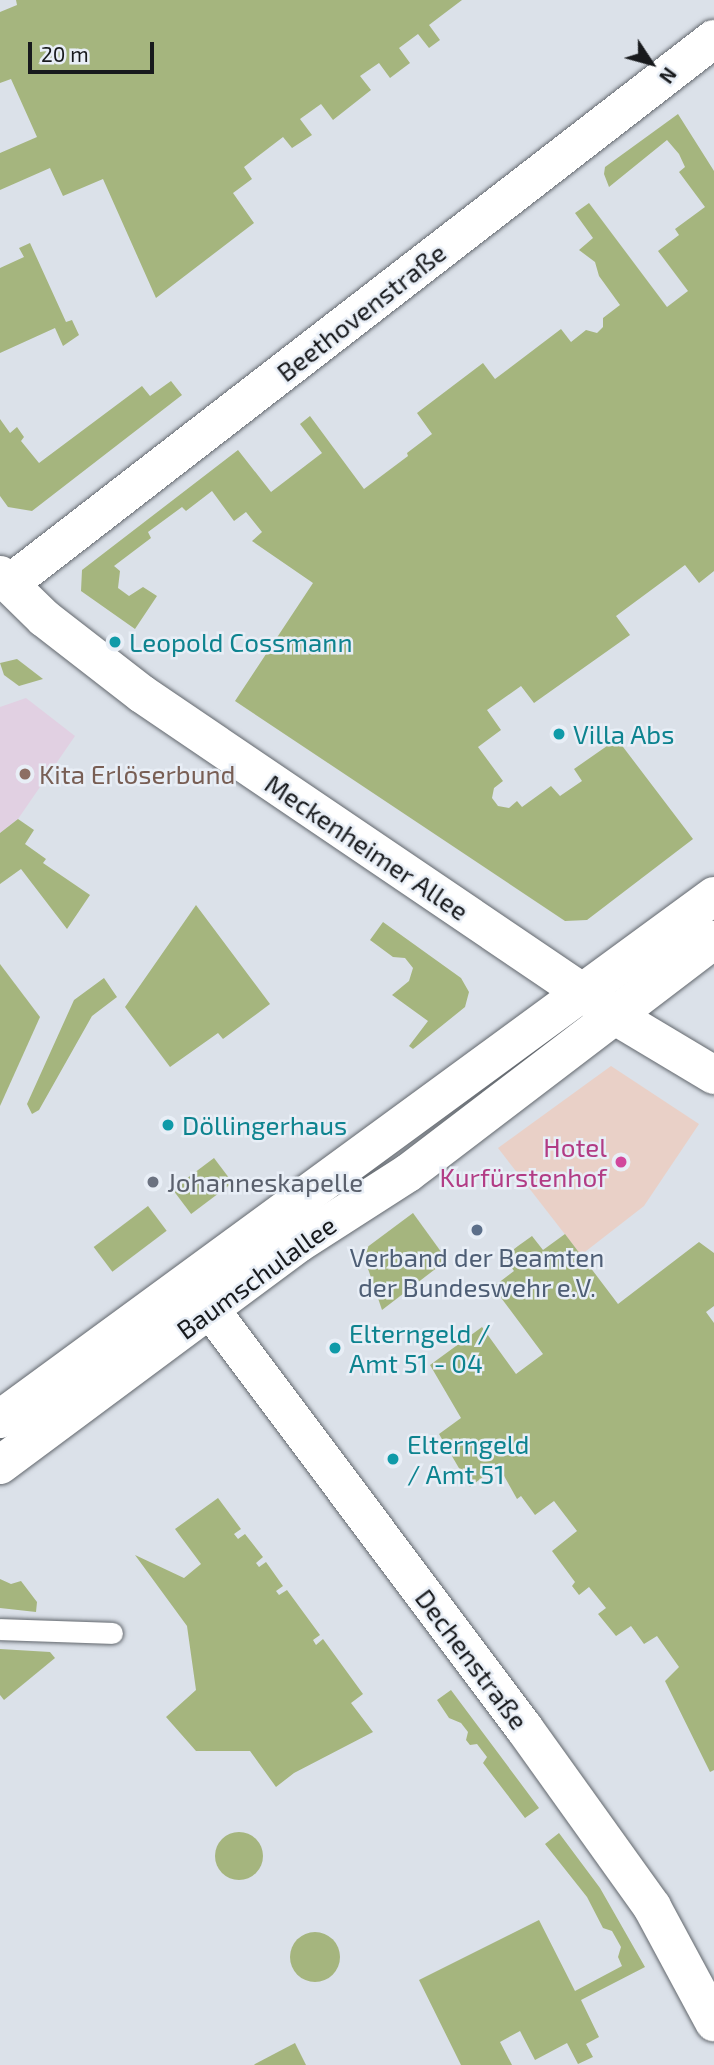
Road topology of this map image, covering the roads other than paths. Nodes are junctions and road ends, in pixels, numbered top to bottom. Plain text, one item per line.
1 (714, 39) edge
2 (4, 580) edge
3 (714, 896) edge
4 (714, 940) edge
5 (582, 992) junction
6 (617, 1017) junction
7 (714, 1075) edge
8 (200, 1294) junction
9 (0, 1419) edge
10 (0, 1465) edge
11 (0, 1629) edge
12 (112, 1633) dead end
13 (714, 2022) edge

1 - 2 street, Beethovenstraße
2 - 5 street, Meckenheimer Allee
3 - 5 street, Baumschulallee
4 - 6 street, Baumschulallee
5 - 6 street, Meckenheimer Allee
5 - 8 street, Baumschulallee
6 - 7 street, Meckenheimer Allee
6 - 8 street, Baumschulallee
8 - 9 street, Baumschulallee
8 - 10 street, Baumschulallee
8 - 13 street, Dechenstraße
11 - 12 lane

